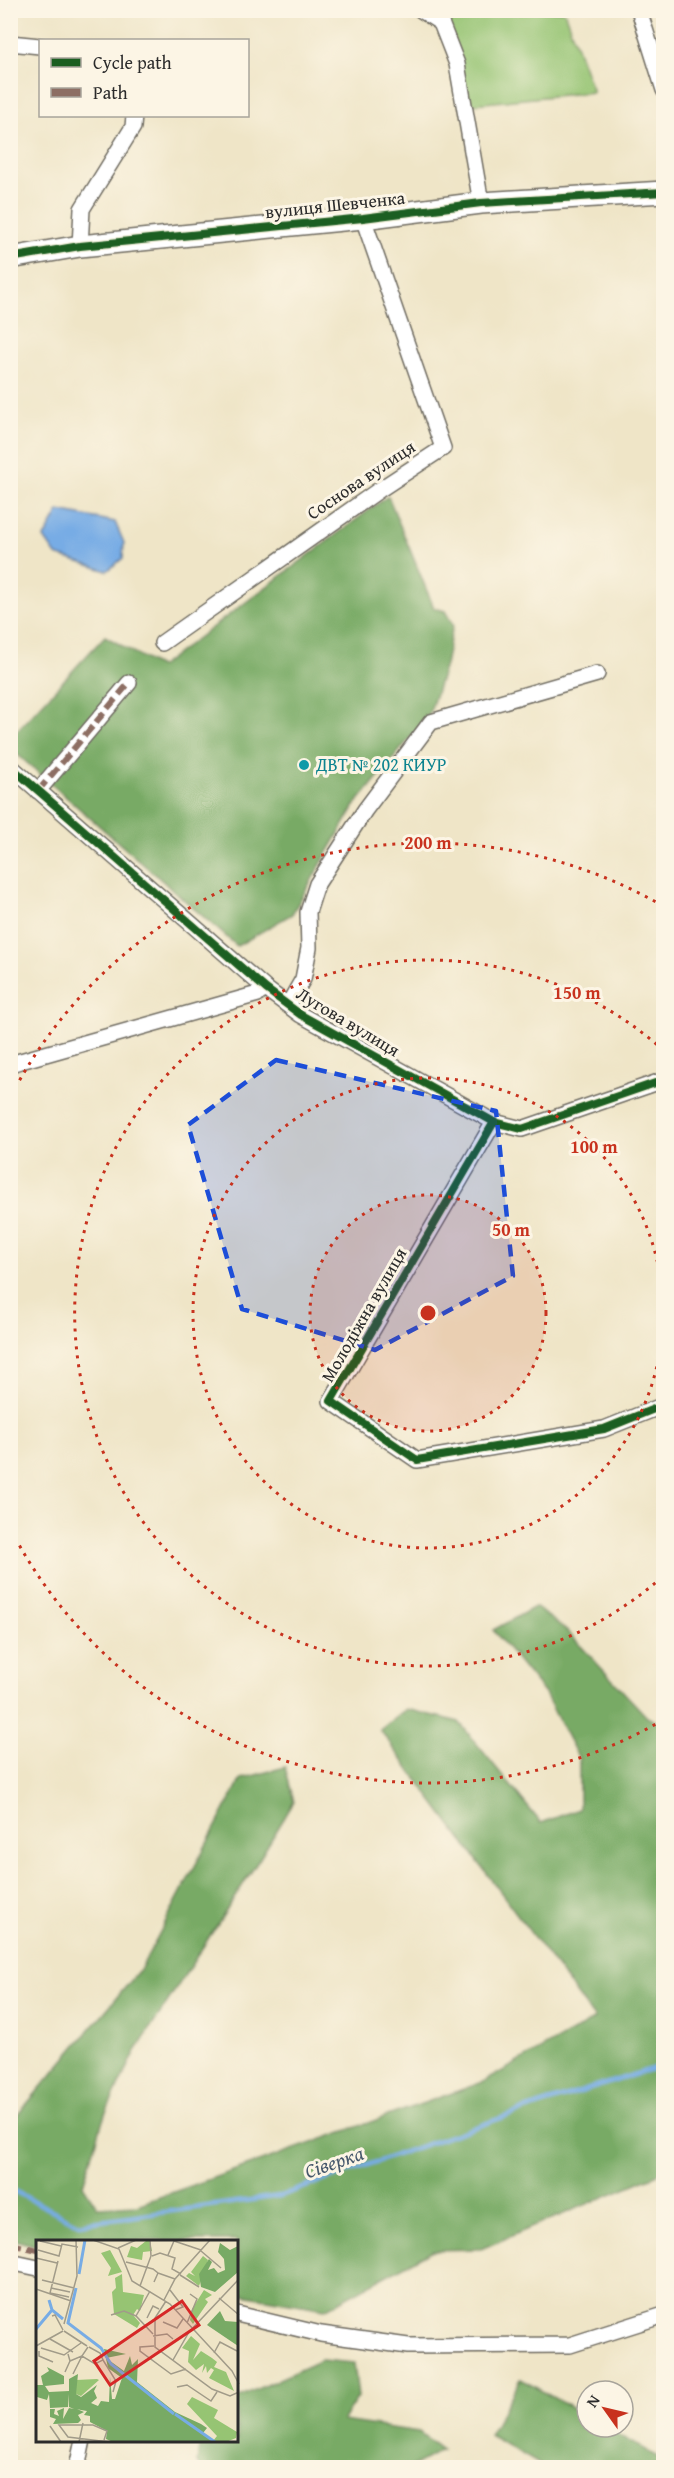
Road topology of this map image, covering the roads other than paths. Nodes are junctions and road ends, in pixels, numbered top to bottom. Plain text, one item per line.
1 (421, 10) edge
2 (639, 10) edge
3 (10, 43) edge
4 (39, 46) edge
5 (663, 90) edge
6 (134, 117) edge
7 (663, 192) edge
8 (482, 203) junction
9 (363, 219) junction
10 (80, 246) junction
11 (10, 258) edge
12 (162, 643) dead end
13 (597, 674) dead end
14 (129, 683) dead end
15 (10, 766) edge
16 (38, 791) junction
17 (266, 989) junction
18 (288, 1005) junction
19 (10, 1064) edge
20 (663, 1080) edge
21 (494, 1122) junction
22 (663, 1406) edge
23 (10, 2262) edge
24 (36, 2268) edge
25 (238, 2314) edge
26 (663, 2314) edge
27 (83, 2442) edge
28 (77, 2468) edge

1 - 8 street
2 - 5 street
3 - 4 street
6 - 10 street
7 - 8 street, вулиця Шевченка
8 - 9 street, вулиця Шевченка
9 - 10 street, вулиця Шевченка
9 - 12 street, Соснова вулиця
10 - 11 street, вулиця Шевченка
13 - 18 street
14 - 16 street
15 - 16 street, Лугова вулиця
16 - 17 street, Лугова вулиця
17 - 18 street, Лугова вулиця
17 - 19 street
18 - 21 street, Лугова вулиця
20 - 21 street, Лугова вулиця
21 - 22 street, Молодіжна вулиця
23 - 24 street
25 - 26 street
27 - 28 street

